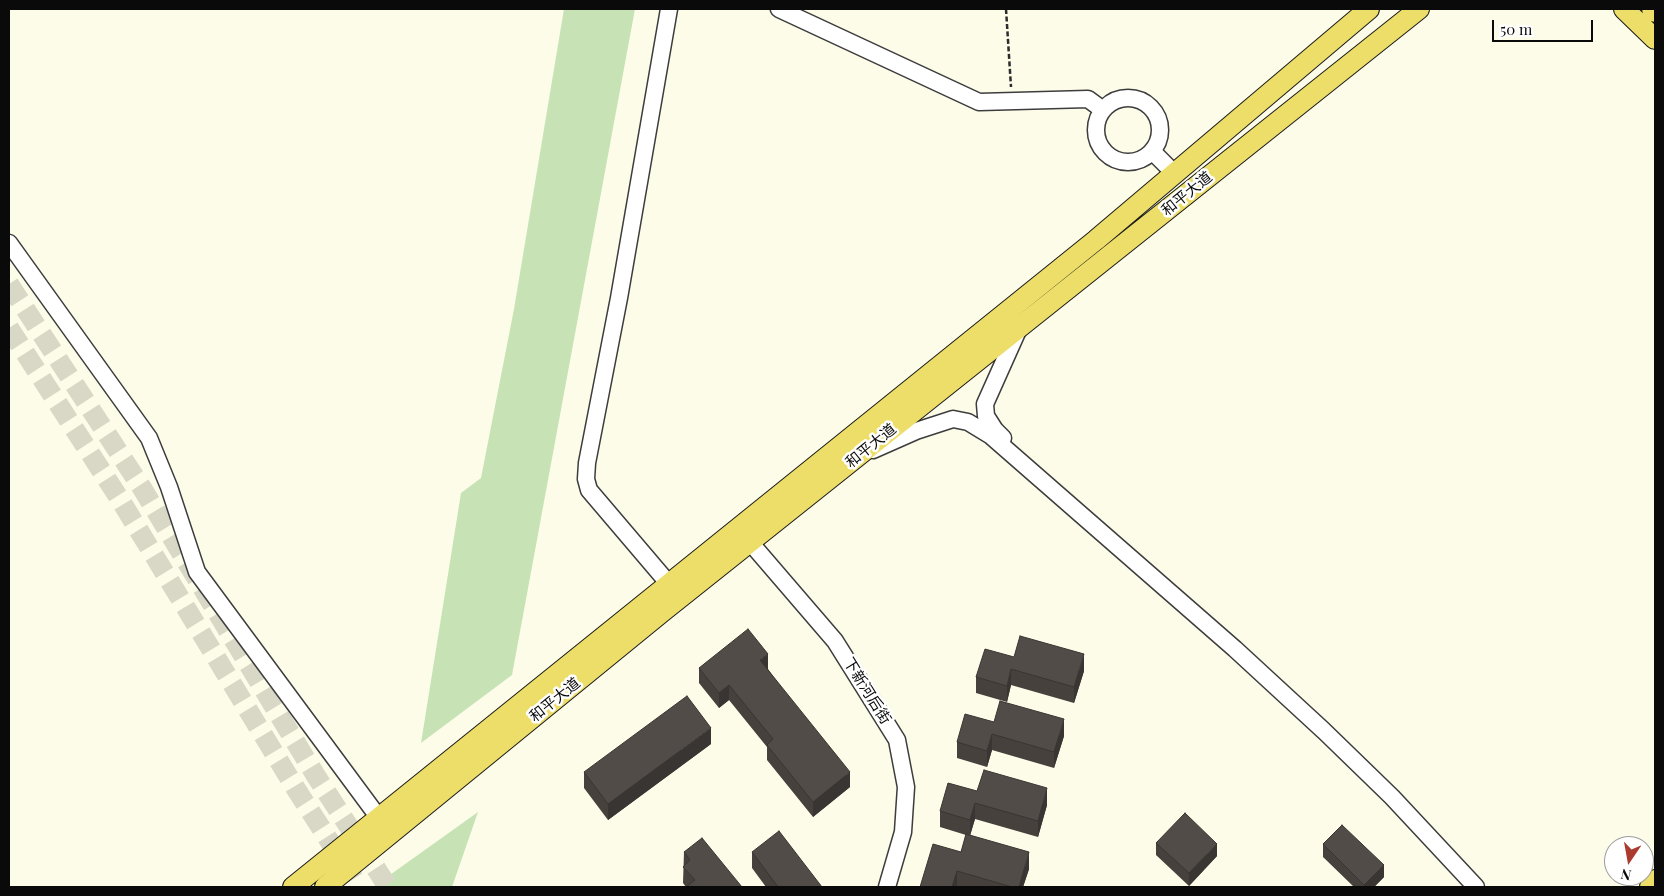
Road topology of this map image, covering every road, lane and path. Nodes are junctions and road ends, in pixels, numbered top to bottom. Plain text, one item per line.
1 (669, 9) edge
2 (778, 9) edge
3 (1006, 9) edge
4 (1369, 9) edge
5 (1419, 9) edge
6 (1624, 9) edge
7 (1652, 9) edge
8 (1655, 12) edge
9 (1655, 39) edge
10 (1012, 101) junction
11 (1103, 110) junction
12 (1149, 154) junction
13 (1171, 176) junction
14 (9, 243) edge
15 (1020, 327) junction
16 (855, 458) junction
17 (744, 535) junction
18 (665, 587) junction
19 (379, 818) junction
20 (1655, 880) edge
21 (293, 887) edge
22 (325, 887) edge
23 (887, 887) edge
24 (1476, 887) edge
25 (1489, 887) edge
26 (1650, 887) edge

1 - 18 street
2 - 10 street
3 - 10 path
4 - 13 main road, 和平大道
5 - 15 main road, 和平大道
6 - 9 main road
7 - 8 main road
10 - 11 street
11 - 12 street
11 - 12 street
12 - 13 street
13 - 17 main road, 和平大道
14 - 19 street
15 - 16 main road, 和平大道
15 - 25 street
16 - 17 main road, 和平大道
16 - 24 street
17 - 18 main road, 和平大道
17 - 22 main road, 和平大道
17 - 23 street, 下新河后街
18 - 19 main road, 和平大道
19 - 21 main road, 和平大道
20 - 26 main road

